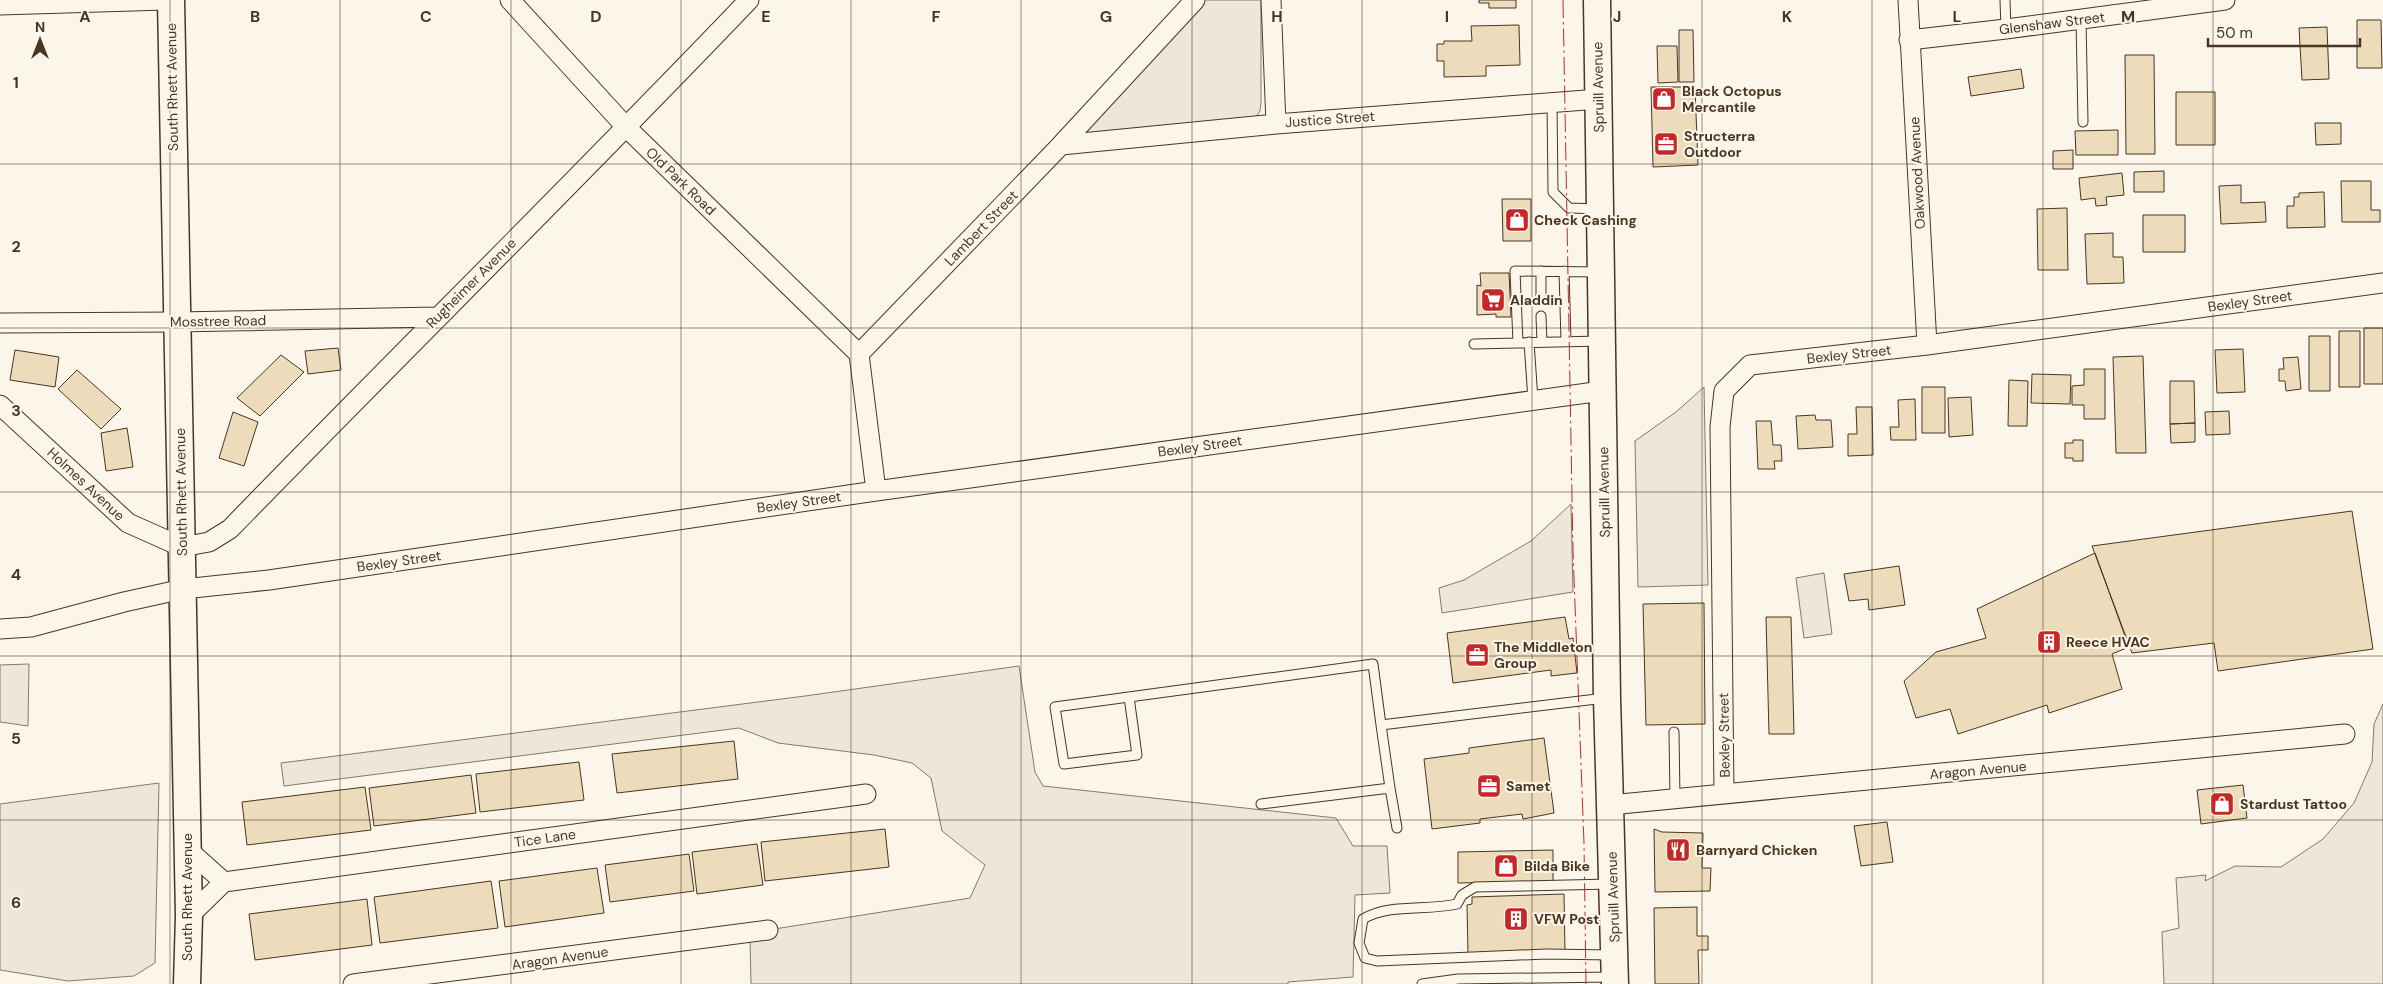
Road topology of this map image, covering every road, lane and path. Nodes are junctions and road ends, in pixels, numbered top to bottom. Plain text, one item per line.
1 (166, 0) edge
2 (170, 0) edge
3 (510, 0) edge
4 (749, 0) edge
5 (1195, 0) edge
6 (1271, 0) edge
7 (1597, 0) edge
8 (1908, 0) edge
9 (2005, 0) edge
10 (2225, 0) edge
11 (0, 5) edge
12 (2082, 19) junction
13 (2006, 29) junction
14 (1909, 40) junction
15 (1599, 98) junction
16 (1552, 102) junction
17 (2083, 122) dead end
18 (1276, 124) junction
19 (627, 128) junction
20 (1061, 145) junction
21 (1600, 209) junction
22 (1540, 271) junction
23 (1564, 271) junction
24 (1600, 272) junction
25 (2383, 283) edge
26 (1541, 296) dead end
27 (1541, 316) dead end
28 (437, 317) junction
29 (176, 322) junction
30 (0, 323) edge
31 (1566, 341) junction
32 (1601, 341) junction
33 (1529, 342) junction
34 (1542, 342) junction
35 (1518, 343) junction
36 (1474, 344) dead end
37 (1927, 345) junction
38 (859, 354) junction
39 (1602, 391) junction
40 (1533, 400) junction
41 (0, 405) edge
42 (876, 491) junction
43 (182, 547) junction
44 (182, 589) junction
45 (0, 629) edge
46 (1129, 697) junction
47 (1608, 698) junction
48 (1382, 725) junction
49 (1674, 732) dead end
50 (2345, 734) dead end
51 (1390, 788) junction
52 (866, 794) dead end
53 (1724, 794) junction
54 (1675, 798) junction
55 (1261, 804) dead end
56 (1610, 805) junction
57 (1397, 828) dead end
58 (187, 849) junction
59 (224, 882) junction
60 (1613, 884) junction
61 (188, 916) junction
62 (768, 930) dead end
63 (1615, 972) edge
64 (482, 976) edge
65 (187, 984) edge
66 (353, 984) edge
67 (1422, 984) edge

1 - 11 street
2 - 29 street, South Rhett Avenue
3 - 19 street, Old Park Road
4 - 19 street, Rugheimer Avenue
5 - 20 street, Lambert Street
6 - 18 street
7 - 15 street, Spruill Avenue
8 - 14 street, Oakwood Avenue
9 - 13 lane
10 - 12 street, Glenshaw Street
12 - 13 street, Glenshaw Street
12 - 17 lane
13 - 14 street, Glenshaw Street
14 - 37 street, Oakwood Avenue
15 - 16 street, Justice Street
15 - 21 street, Spruill Avenue
16 - 18 street, Justice Street
16 - 21 lane
18 - 20 street, Justice Street
19 - 28 street, Rugheimer Avenue
19 - 38 street, Old Park Road
20 - 38 street, Lambert Street
21 - 24 street, Spruill Avenue
22 - 23 lane
22 - 26 lane
22 - 35 lane
23 - 24 lane
23 - 31 lane
24 - 32 street, Spruill Avenue
25 - 37 street, Bexley Street
27 - 34 lane
28 - 29 street, Mosstree Road
28 - 43 street, Rugheimer Avenue
29 - 30 street, Mosstree Road
29 - 43 street, South Rhett Avenue
31 - 32 lane
31 - 34 lane
32 - 39 street, Spruill Avenue
33 - 34 lane
33 - 35 lane
33 - 40 lane
35 - 36 lane
37 - 53 street, Bexley Street
38 - 42 street
39 - 40 street, Bexley Street
39 - 47 street, Spruill Avenue
40 - 42 street, Bexley Street
41 - 43 street, Holmes Avenue
42 - 44 street, Bexley Street
43 - 44 street, South Rhett Avenue
44 - 45 street, Bexley Street
44 - 58 street, South Rhett Avenue
46 - 46 lane
46 - 48 lane
47 - 48 lane
47 - 56 street, Spruill Avenue
48 - 51 lane
49 - 54 lane
50 - 53 street, Aragon Avenue
51 - 55 lane
51 - 57 lane
52 - 59 street, Tice Lane
53 - 54 street, Aragon Avenue
54 - 56 street, Aragon Avenue
56 - 60 street, Spruill Avenue
58 - 59 street
58 - 61 street, South Rhett Avenue
59 - 61 street
60 - 63 street, Spruill Avenue
60 - 63 lane
61 - 65 street, South Rhett Avenue
62 - 64 street, Aragon Avenue
63 - 67 lane
64 - 66 street, Aragon Avenue

